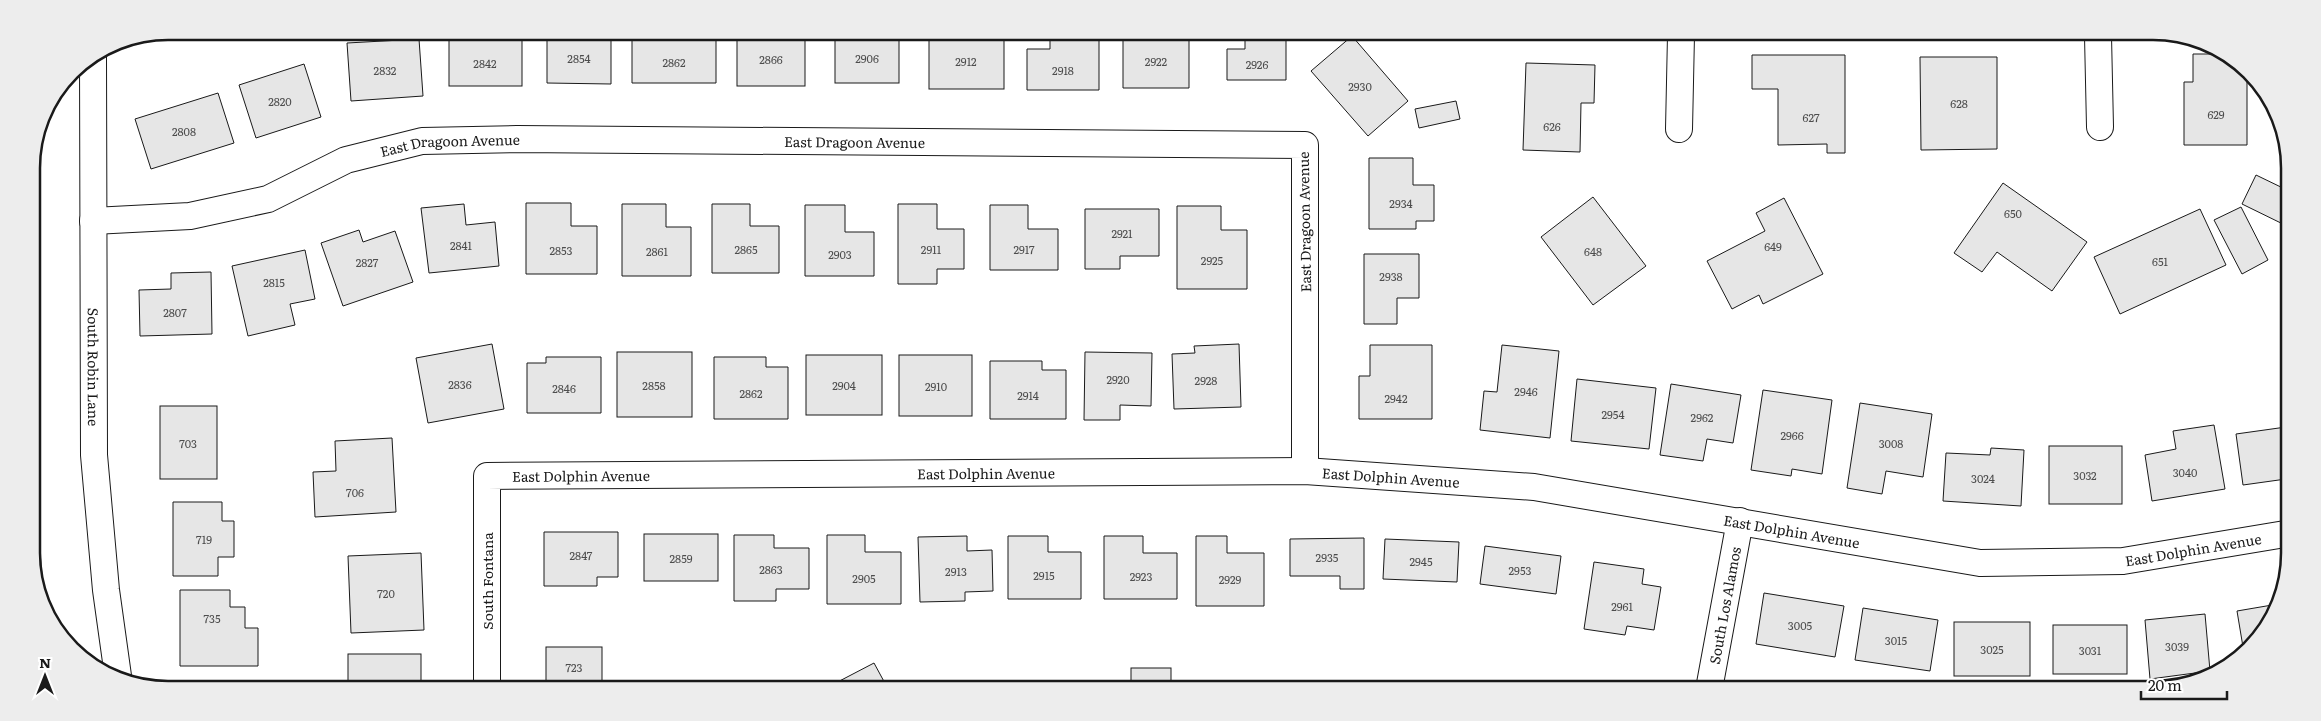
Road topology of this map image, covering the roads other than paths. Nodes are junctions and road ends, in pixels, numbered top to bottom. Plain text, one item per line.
1 (1680, 40) edge
2 (2098, 40) edge
3 (93, 65) edge
4 (2100, 127) dead end
5 (1679, 129) dead end
6 (93, 221) junction
7 (1305, 471) junction
8 (487, 476) joint
9 (1740, 521) junction
10 (2281, 535) edge
11 (117, 670) edge
12 (487, 681) edge
13 (1710, 681) edge

1 - 5 street
2 - 4 street
3 - 6 street, South Robin Lane
6 - 7 street, East Dragoon Avenue
6 - 11 street, South Robin Lane
7 - 8 street, East Dolphin Avenue
7 - 9 street, East Dolphin Avenue
8 - 12 street, South Fontana
9 - 10 street, East Dolphin Avenue
9 - 13 street, South Los Alamos

